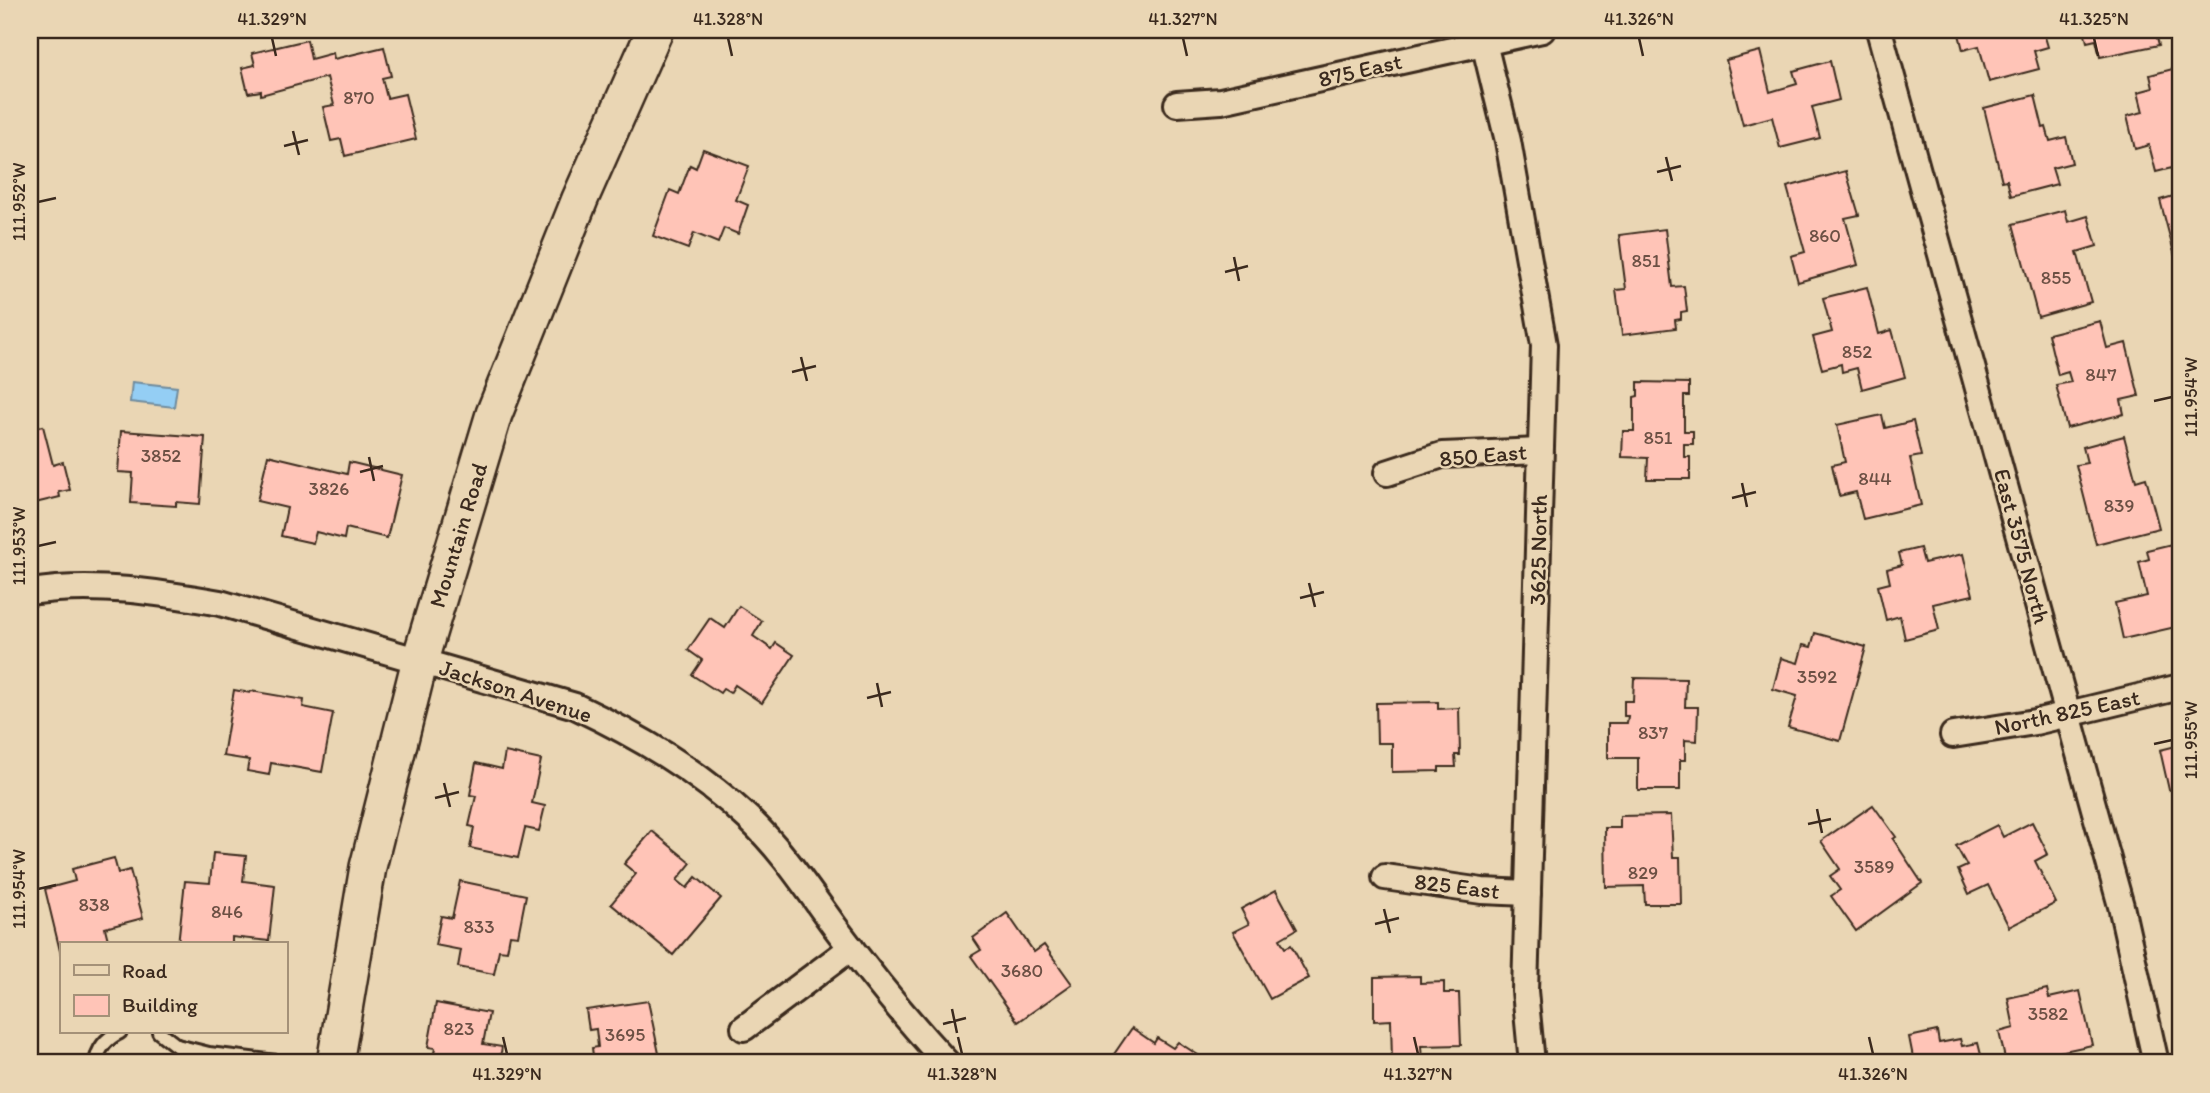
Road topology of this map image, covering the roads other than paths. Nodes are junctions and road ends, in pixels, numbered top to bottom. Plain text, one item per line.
1 (655, 30) edge
2 (1542, 30) edge
3 (1879, 30) edge
4 (1483, 43) junction
5 (1177, 104) dead end
6 (1539, 451) junction
7 (1387, 473) dead end
8 (30, 592) edge
9 (420, 660) junction
10 (2180, 687) edge
11 (2067, 713) junction
12 (1953, 735) dead end
13 (1385, 877) dead end
14 (1528, 893) junction
15 (851, 948) junction
16 (744, 1028) dead end
17 (117, 1034) edge
18 (162, 1034) edge
19 (96, 1063) edge
20 (285, 1063) edge
21 (335, 1063) edge
22 (947, 1063) edge
23 (1532, 1063) edge
24 (2156, 1063) edge

1 - 9 street, Mountain Road
2 - 4 street, 875 East
3 - 11 street, East 3575 North
4 - 5 street, 875 East
4 - 6 street, 3625 North
6 - 7 street, 850 East
6 - 14 street, 3625 North
8 - 9 street, Jackson Avenue
9 - 15 street, Jackson Avenue
9 - 21 street, Mountain Road
10 - 11 street, North 825 East
11 - 12 street, North 825 East
11 - 24 street, East 3575 North
13 - 14 street, 825 East
14 - 23 street, 3625 North
15 - 16 street
15 - 22 street, Jackson Avenue
17 - 19 lane
18 - 20 lane

